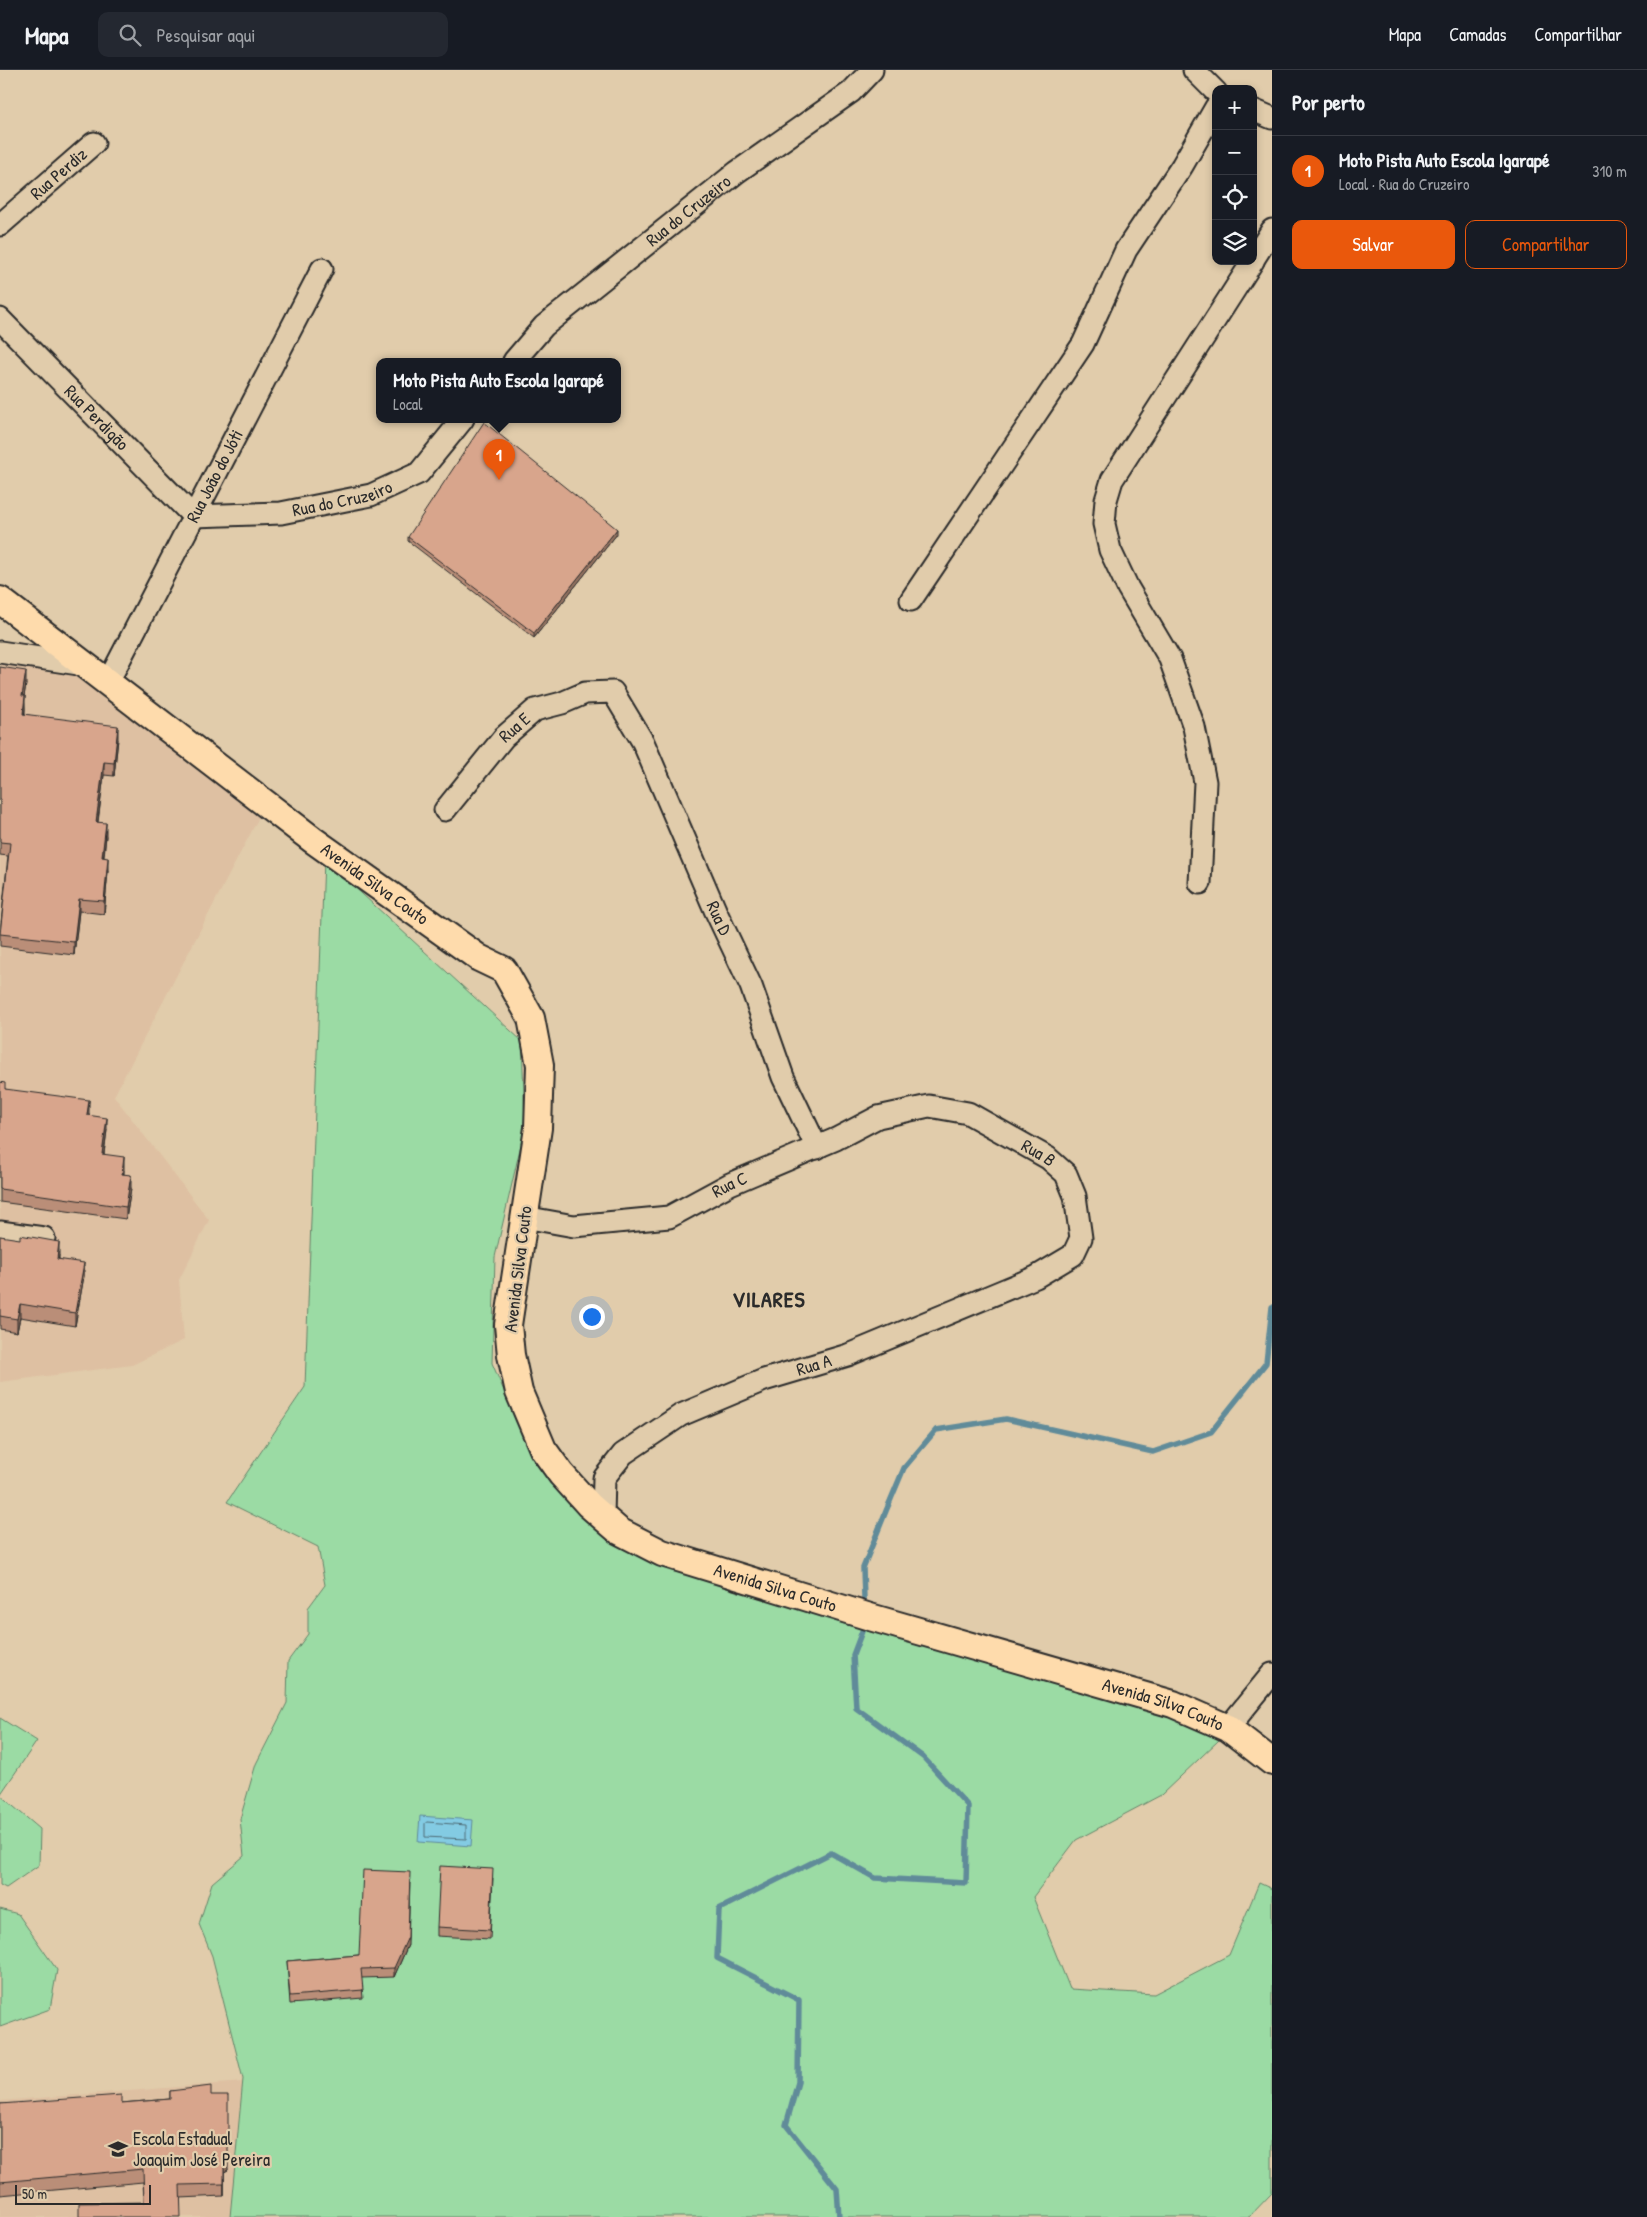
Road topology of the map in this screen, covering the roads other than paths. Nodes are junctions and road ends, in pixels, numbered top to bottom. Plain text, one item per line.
1 (872, 70) edge
2 (1194, 70) edge
3 (1212, 88) edge
4 (1257, 112) edge
5 (1212, 114) edge
6 (1272, 118) edge
7 (94, 143) dead end
8 (0, 225) edge
9 (1272, 230) edge
10 (1257, 254) edge
11 (1250, 265) edge
12 (322, 268) dead end
13 (0, 319) edge
14 (517, 358) edge
15 (460, 423) edge
16 (193, 516) junction
17 (0, 600) edge
18 (911, 600) dead end
19 (0, 652) edge
20 (85, 665) junction
21 (108, 682) junction
22 (613, 692) joint
23 (445, 810) dead end
24 (1200, 883) dead end
25 (929, 1106) joint
26 (817, 1148) junction
27 (524, 1216) junction
28 (0, 1232) edge
29 (44, 1238) edge
30 (1073, 1255) joint
31 (603, 1516) junction
32 (1272, 1674) edge
33 (1228, 1728) junction
34 (1272, 1762) edge

1 - 14 street, Rua do Cruzeiro
2 - 3 street
4 - 6 street
5 - 18 street
7 - 8 street, Rua Perdiz
9 - 10 street
11 - 24 street
12 - 16 street, Rua João do Jóti
13 - 16 street, Rua Perdigão
15 - 16 street, Rua do Cruzeiro
16 - 21 street, Rua João do Jóti
17 - 20 main road, Avenida Silva Couto
19 - 20 street
20 - 21 main road, Avenida Silva Couto
21 - 27 main road, Avenida Silva Couto
22 - 23 street, Rua E
22 - 26 street, Rua D
25 - 26 street, Rua C
25 - 30 street, Rua B
26 - 27 street, Rua C
27 - 31 main road, Avenida Silva Couto
28 - 29 street
30 - 31 street, Rua A
31 - 33 main road, Avenida Silva Couto
32 - 33 street
33 - 34 main road, Avenida Silva Couto

